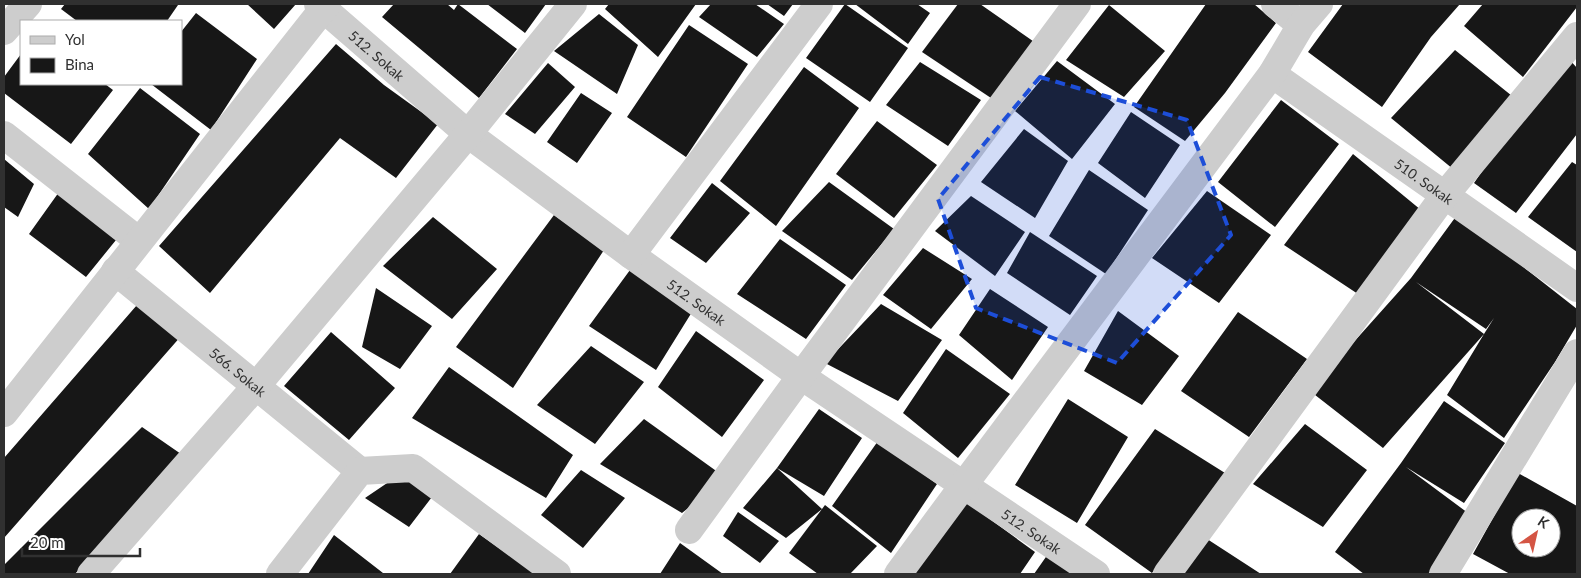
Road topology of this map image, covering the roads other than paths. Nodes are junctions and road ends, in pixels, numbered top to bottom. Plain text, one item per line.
1 (28, 4) edge
2 (573, 4) edge
3 (819, 4) edge
4 (1077, 4) edge
5 (1275, 4) edge
6 (1319, 4) edge
7 (323, 5) edge
8 (1301, 25) junction
9 (4, 32) edge
10 (1577, 36) edge
11 (1272, 74) junction
12 (468, 134) junction
13 (4, 135) edge
14 (1444, 196) junction
15 (139, 241) junction
16 (631, 255) junction
17 (115, 271) junction
18 (1577, 288) edge
19 (1577, 353) edge
20 (800, 376) junction
21 (257, 386) junction
22 (4, 413) edge
23 (360, 471) junction
24 (963, 486) junction
25 (689, 530) dead end
26 (92, 574) edge
27 (280, 574) edge
28 (557, 574) edge
29 (898, 574) edge
30 (1096, 574) edge
31 (1167, 574) edge
32 (1443, 574) edge

1 - 9 street
2 - 12 street
3 - 16 street
4 - 20 street
5 - 8 street
6 - 8 street
7 - 12 street, 512. Sokak
7 - 15 street
8 - 11 street
10 - 14 street
11 - 14 street, 510. Sokak
11 - 24 street
12 - 16 street, 512. Sokak
12 - 21 street
13 - 15 street
14 - 18 street, 510. Sokak
14 - 31 street
15 - 17 street
16 - 20 street, 512. Sokak
17 - 21 street, 566. Sokak
17 - 22 street
19 - 32 street
20 - 24 street, 512. Sokak
20 - 25 street
21 - 23 street, 566. Sokak
21 - 26 street
23 - 27 street
23 - 28 street
24 - 29 street
24 - 30 street, 512. Sokak

